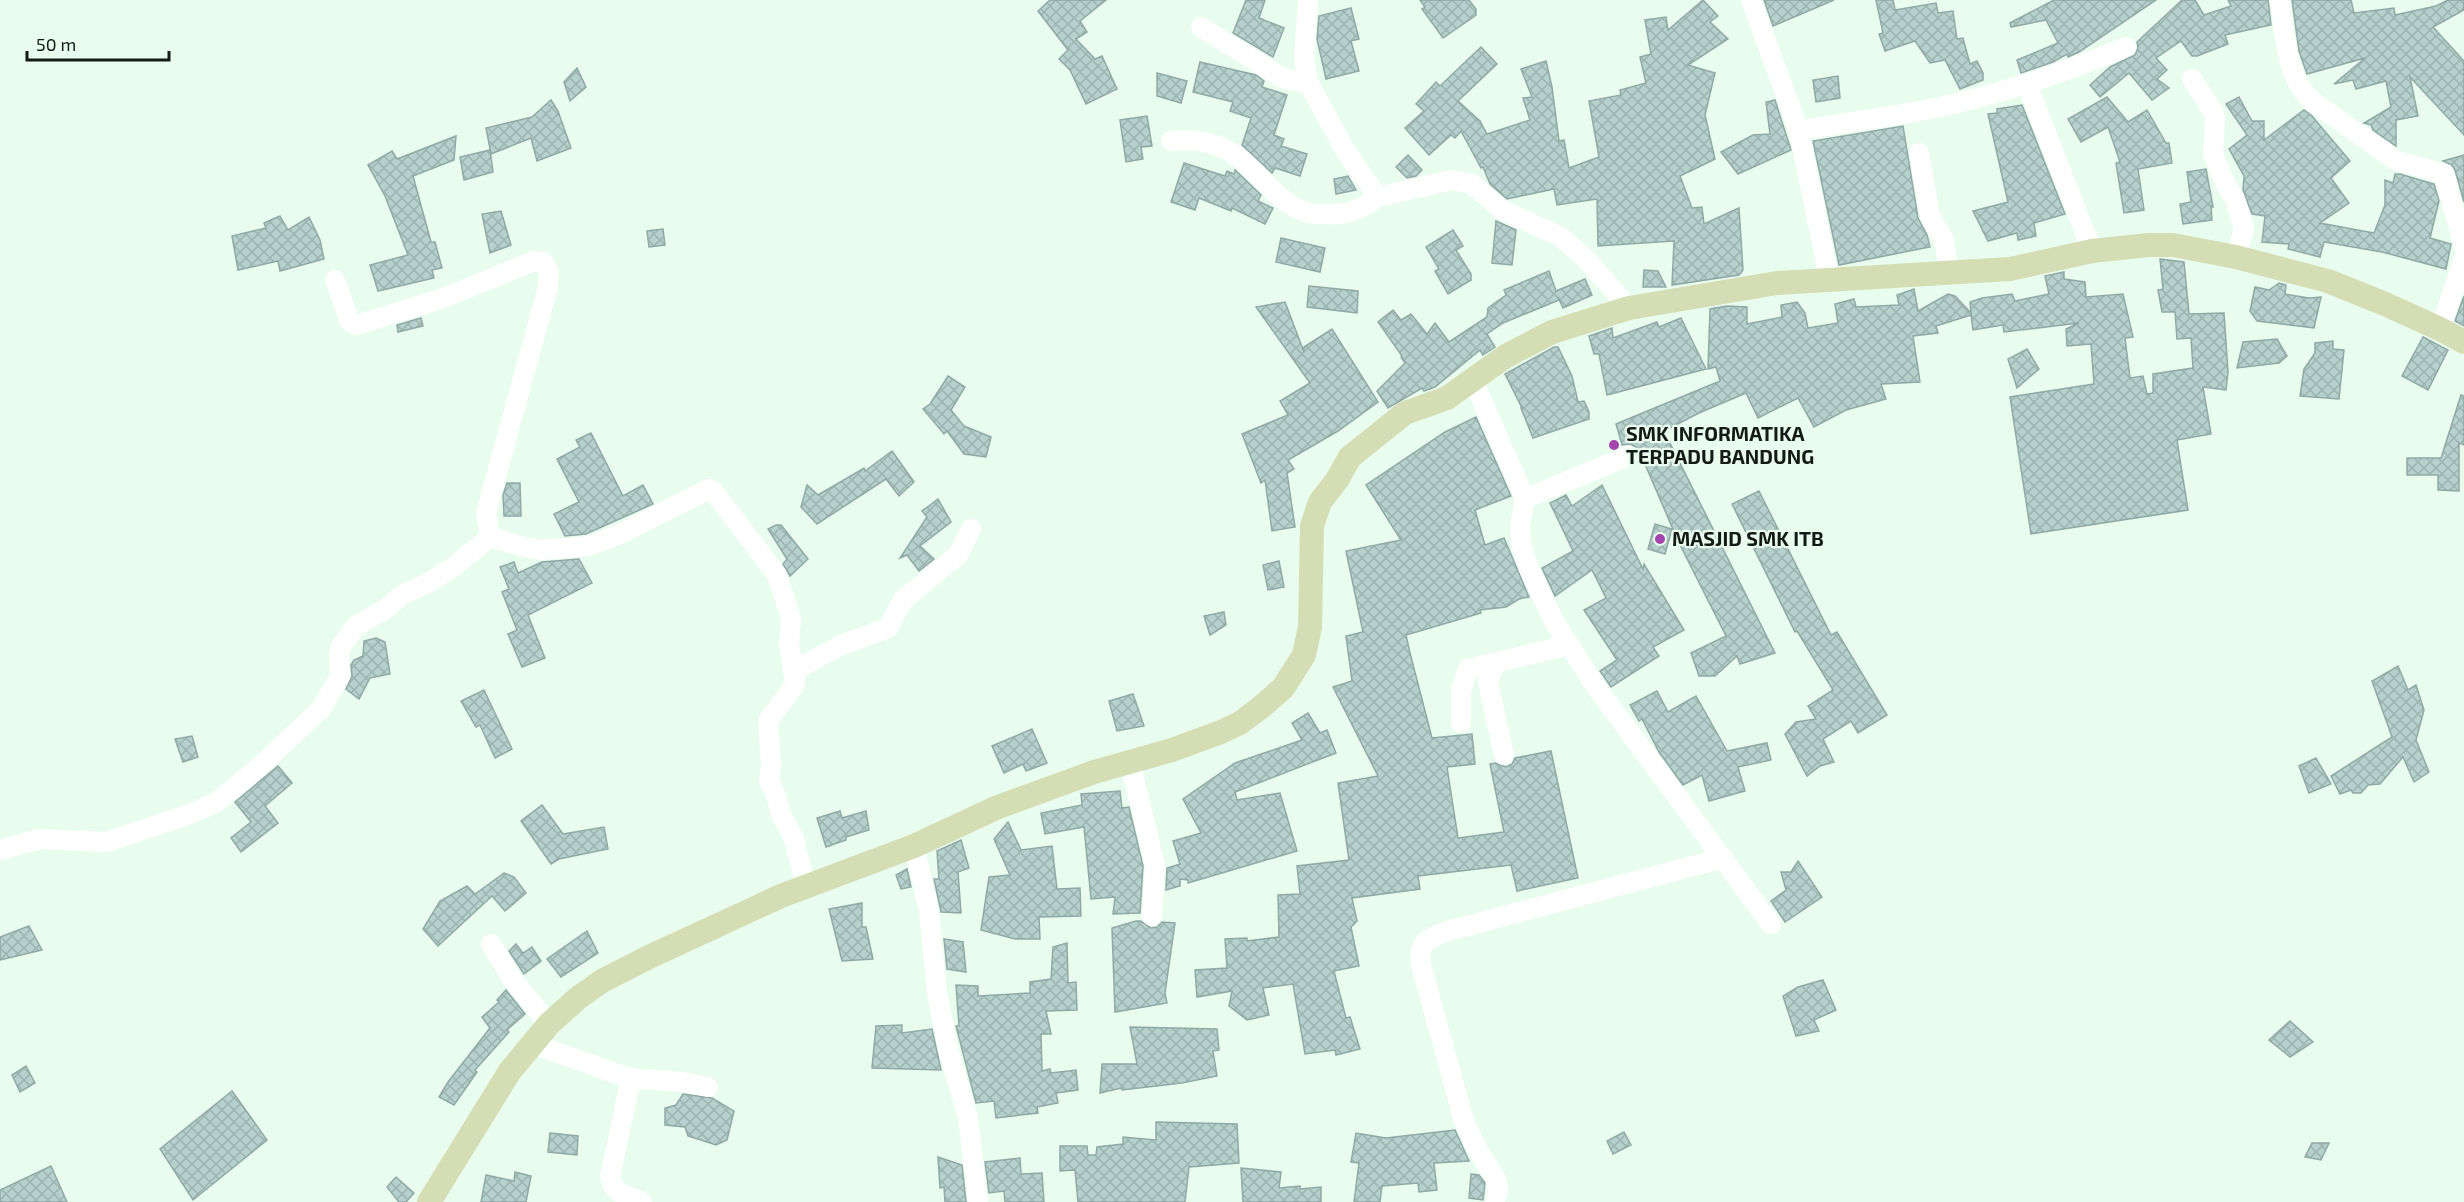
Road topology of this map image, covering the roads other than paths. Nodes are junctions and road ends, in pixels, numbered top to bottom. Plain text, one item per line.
1 (1308, 0) edge
2 (1751, 0) edge
3 (2280, 0) edge
4 (1201, 27) dead end
5 (2126, 47) dead end
6 (2192, 79) dead end
7 (1308, 82) junction
8 (2027, 84) junction
9 (1799, 131) junction
10 (1171, 141) dead end
11 (1919, 153) dead end
12 (1378, 197) junction
13 (2464, 247) edge
14 (2092, 251) junction
15 (2236, 257) junction
16 (2464, 259) edge
17 (1949, 274) junction
18 (1829, 278) junction
19 (336, 280) dead end
20 (1629, 308) junction
21 (2440, 328) junction
22 (2464, 342) edge
23 (1473, 380) junction
24 (1628, 456) dead end
25 (1525, 499) junction
26 (971, 530) dead end
27 (490, 537) junction
28 (1570, 645) junction
29 (1495, 663) junction
30 (794, 672) junction
31 (1461, 723) dead end
32 (1504, 755) dead end
33 (1130, 762) junction
34 (914, 846) junction
35 (0, 849) edge
36 (1723, 858) junction
37 (806, 886) junction
38 (1152, 916) dead end
39 (1771, 924) dead end
40 (491, 944) dead end
41 (549, 1024) junction
42 (532, 1044) junction
43 (632, 1078) junction
44 (708, 1088) dead end
45 (429, 1202) edge
46 (642, 1202) edge
47 (978, 1202) edge
48 (1495, 1202) edge

1 - 7 street
2 - 9 street
3 - 13 street
4 - 7 street
5 - 8 street
6 - 15 street
7 - 12 street
8 - 9 street
8 - 14 street
9 - 18 street
10 - 12 street
11 - 17 street
12 - 20 street
14 - 15 main road
14 - 17 main road
15 - 21 main road
16 - 21 street
17 - 18 main road
18 - 20 main road
19 - 27 street
20 - 23 main road
21 - 22 main road
23 - 25 street
23 - 33 main road
24 - 25 street
25 - 28 street
26 - 30 street
27 - 30 street
27 - 35 street
28 - 29 street
28 - 36 street
29 - 31 street
29 - 32 street
30 - 37 street
33 - 34 main road
33 - 38 street
34 - 37 main road
34 - 47 street
36 - 39 street
36 - 48 street
37 - 41 main road
40 - 41 street
41 - 42 main road
42 - 43 street
42 - 45 main road
43 - 44 street
43 - 46 street

